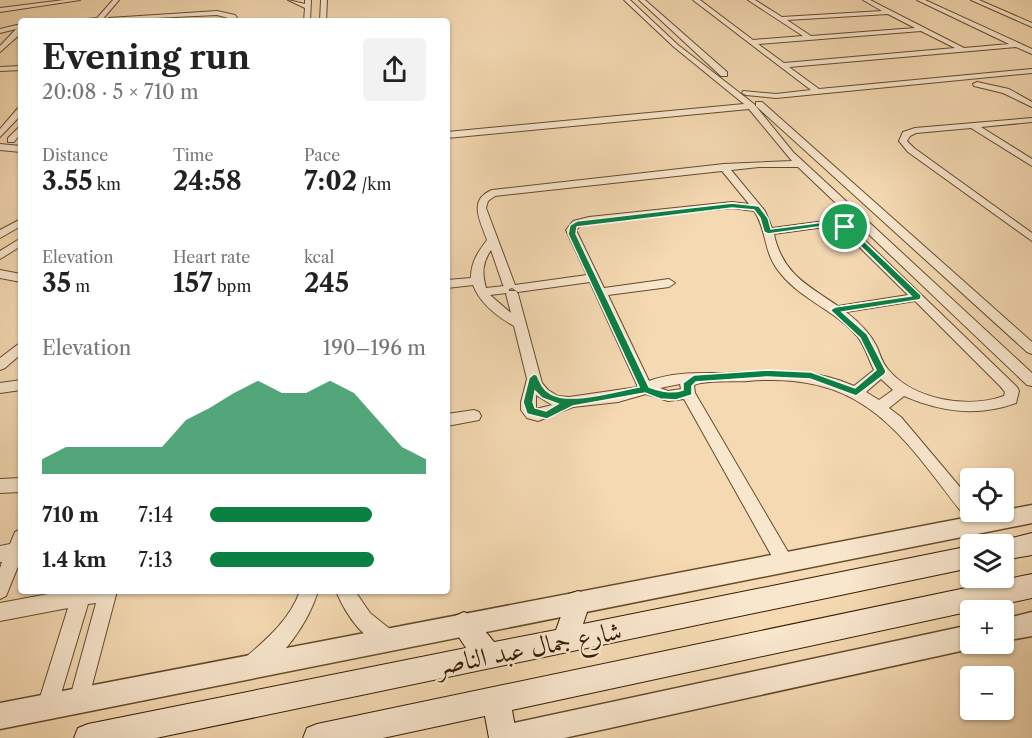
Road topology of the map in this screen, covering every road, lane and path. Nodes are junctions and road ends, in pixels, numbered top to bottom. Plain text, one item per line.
1 (34, 0) edge
2 (77, 0) edge
3 (116, 0) edge
4 (291, 0) edge
5 (324, 0) edge
6 (627, 0) edge
7 (642, 0) edge
8 (696, 0) edge
9 (752, 0) edge
10 (866, 0) edge
11 (920, 0) edge
12 (974, 0) edge
13 (1, 2) edge
14 (988, 2) edge
15 (308, 4) edge
16 (23, 6) junction
17 (11, 8) junction
18 (120, 8) dead end
19 (0, 10) edge
20 (888, 12) junction
21 (194, 14) junction
22 (101, 18) edge
23 (112, 18) edge
24 (139, 18) edge
25 (192, 18) edge
26 (234, 18) edge
27 (323, 18) edge
28 (1032, 18) edge
29 (781, 19) junction
30 (1032, 25) edge
31 (18, 27) edge
32 (922, 29) junction
33 (0, 31) edge
34 (18, 31) edge
35 (810, 38) junction
36 (752, 42) junction
37 (692, 45) junction
38 (1018, 45) junction
39 (676, 46) junction
40 (0, 50) edge
41 (963, 50) junction
42 (1032, 52) edge
43 (783, 65) junction
44 (18, 68) edge
45 (0, 69) edge
46 (1032, 71) edge
47 (1032, 79) edge
48 (930, 81) junction
49 (977, 84) junction
50 (940, 87) junction
51 (1023, 88) edge
52 (818, 92) junction
53 (746, 93) junction
54 (1013, 95) junction
55 (779, 99) junction
56 (1032, 105) edge
57 (751, 106) junction
58 (764, 109) junction
59 (18, 113) edge
60 (1032, 120) edge
61 (973, 126) junction
62 (0, 134) edge
63 (450, 135) edge
64 (0, 140) edge
65 (16, 140) edge
66 (0, 147) edge
67 (18, 149) edge
68 (790, 154) junction
69 (1032, 163) edge
70 (759, 164) junction
71 (801, 164) junction
72 (724, 168) junction
73 (753, 203) junction
74 (882, 215) junction
75 (858, 218) junction
76 (18, 224) edge
77 (768, 232) junction
78 (0, 236) edge
79 (1032, 238) edge
80 (494, 239) junction
81 (18, 243) edge
82 (0, 256) edge
83 (0, 274) edge
84 (18, 277) edge
85 (592, 278) junction
86 (669, 283) dead end
87 (450, 284) edge
88 (479, 287) junction
89 (511, 289) junction
90 (599, 292) junction
91 (918, 297) junction
92 (835, 310) junction
93 (520, 324) junction
94 (1032, 349) edge
95 (18, 350) edge
96 (0, 365) edge
97 (881, 371) junction
98 (534, 378) junction
99 (1032, 381) edge
100 (18, 385) edge
101 (689, 386) junction
102 (0, 388) edge
103 (646, 389) junction
104 (903, 390) junction
105 (856, 392) junction
106 (571, 402) junction
107 (880, 407) junction
108 (474, 416) dead end
109 (450, 420) edge
110 (1032, 514) edge
111 (981, 524) junction
112 (1032, 544) edge
113 (12, 547) edge
114 (1014, 548) edge
115 (960, 559) edge
116 (785, 563) junction
117 (1032, 586) edge
118 (0, 590) edge
119 (83, 594) edge
120 (106, 594) edge
121 (308, 594) edge
122 (347, 594) edge
123 (578, 603) junction
124 (0, 612) edge
125 (1032, 624) edge
126 (464, 625) junction
127 (1014, 628) edge
128 (960, 639) edge
129 (388, 640) junction
130 (564, 641) junction
131 (488, 655) junction
132 (250, 667) junction
133 (496, 699) junction
134 (79, 701) junction
135 (47, 707) junction
136 (0, 716) edge
137 (88, 738) edge
138 (317, 738) edge
139 (504, 738) edge

1 - 16 street
2 - 16 street
3 - 22 street
4 - 15 street
5 - 27 street
6 - 39 street
7 - 37 street
8 - 36 street
9 - 29 street
10 - 20 street
11 - 38 street
12 - 14 street
13 - 17 street
14 - 28 street
14 - 30 street
16 - 17 street
17 - 19 street
18 - 23 street
20 - 29 street
20 - 32 street
21 - 24 street
21 - 25 street
21 - 26 street
29 - 35 street
31 - 33 street
32 - 35 street
32 - 41 street
34 - 40 street
35 - 36 street
36 - 43 street
37 - 39 street
37 - 53 street
38 - 41 street
38 - 42 street
39 - 57 street
41 - 43 street
43 - 52 street
44 - 45 street
46 - 48 street
47 - 51 street
48 - 50 street
48 - 52 street
49 - 50 street
49 - 51 street
49 - 54 street
50 - 55 street
51 - 54 street
52 - 55 street
53 - 55 street
53 - 58 street
54 - 56 street
55 - 58 street
57 - 63 street
57 - 68 street
58 - 74 street
59 - 62 street
60 - 61 street
61 - 69 street
61 - 79 street
64 - 65 street
66 - 67 street
68 - 70 street
68 - 71 street
70 - 71 street
70 - 72 street
71 - 75 street
72 - 73 street
72 - 80 street
73 - 77 street
73 - 85 street
74 - 75 street
74 - 94 street
75 - 99 street
76 - 78 street
77 - 91 street
77 - 92 street
80 - 88 street
80 - 89 street
81 - 82 street
83 - 84 street
85 - 89 street
85 - 90 street
86 - 90 street
87 - 88 street
88 - 89 street
88 - 93 street
89 - 93 street
90 - 103 street
91 - 92 street
91 - 104 street
92 - 97 street
93 - 98 street
95 - 96 street
97 - 104 street
97 - 105 street
98 - 106 street
98 - 106 street
100 - 102 street
101 - 103 street
101 - 105 street
101 - 116 street
103 - 106 street
104 - 107 street
105 - 107 street
107 - 111 street
108 - 109 street
110 - 111 street
111 - 116 street
112 - 114 main road
113 - 118 street
115 - 130 main road, شارع جمال عبد الناصر
116 - 123 street
117 - 133 main road, شارع جمال عبد الناصر
119 - 124 street
119 - 135 street
120 - 134 street
121 - 132 street
122 - 129 street
123 - 126 street
123 - 130 main road
125 - 127 street
126 - 129 street
126 - 131 main road
128 - 139 street
129 - 132 street
130 - 131 main road, شارع جمال عبد الناصر
131 - 137 main road, شارع جمال عبد الناصر
132 - 134 street
133 - 138 main road, شارع جمال عبد الناصر
133 - 139 main road
134 - 135 street
135 - 136 street

